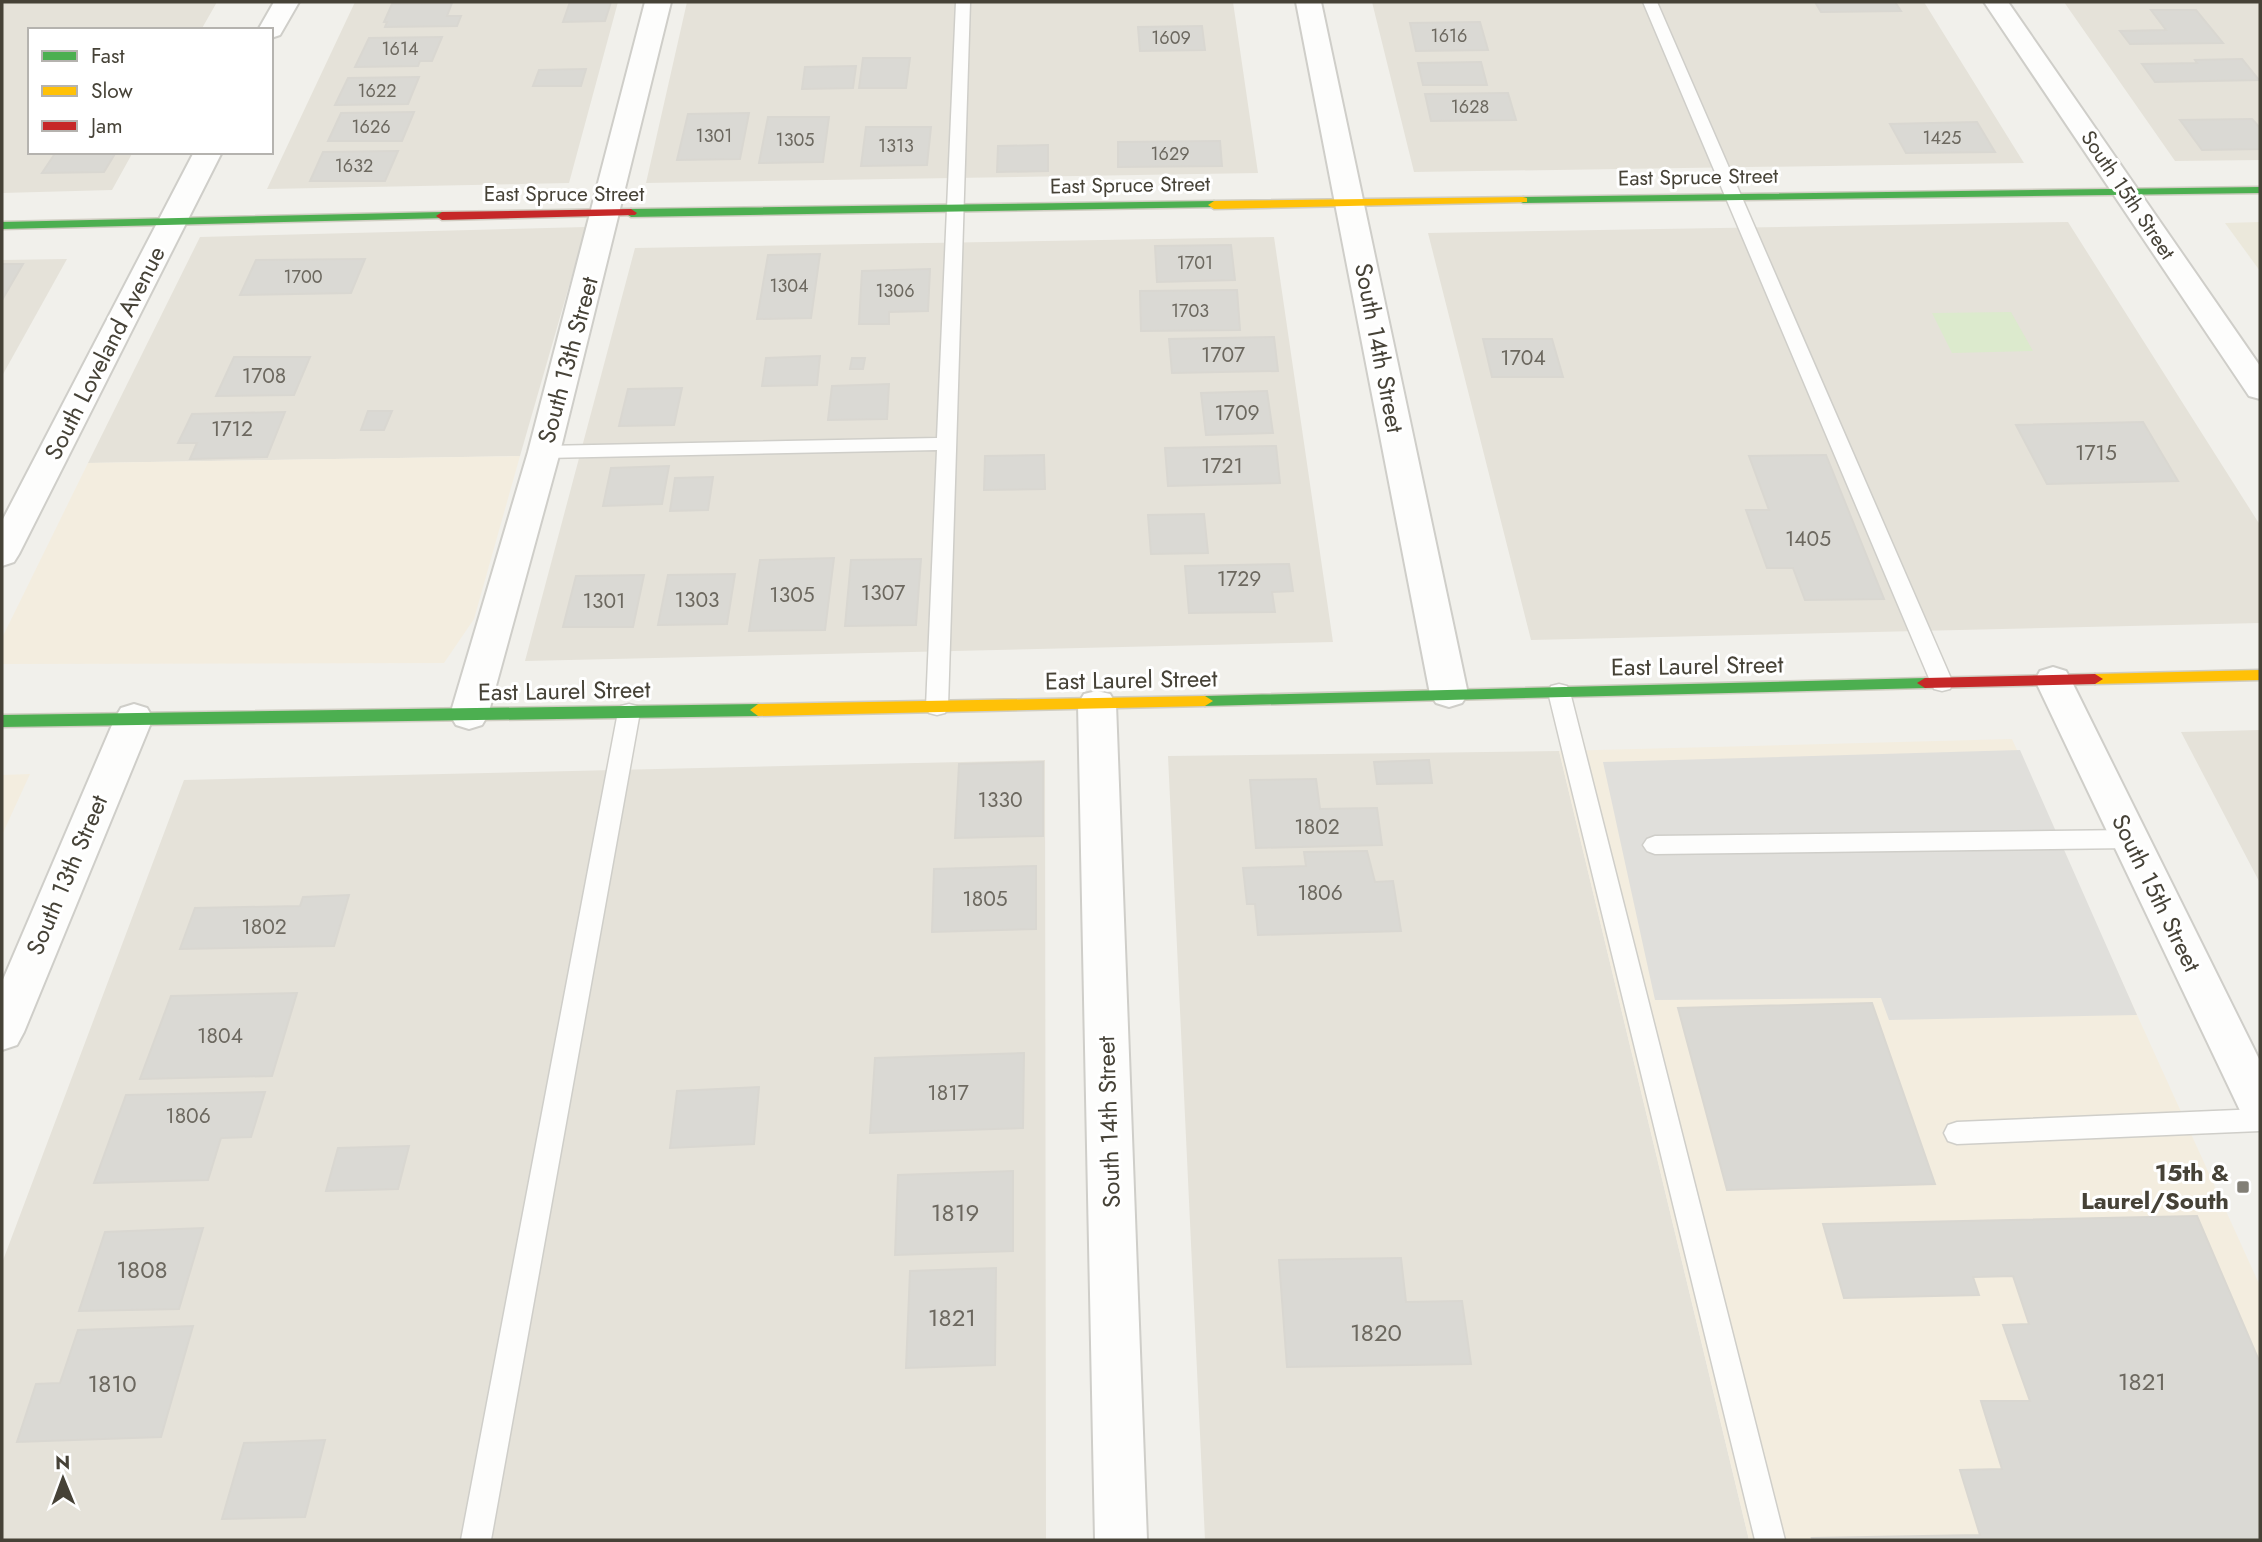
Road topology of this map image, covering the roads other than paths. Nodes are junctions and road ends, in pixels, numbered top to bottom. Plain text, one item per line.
1 (286, 2) edge
2 (658, 2) edge
3 (963, 2) edge
4 (1308, 2) edge
5 (1650, 2) edge
6 (1996, 2) edge
7 (272, 28) edge
8 (207, 154) edge
9 (2260, 190) edge
10 (2126, 192) junction
11 (1734, 197) junction
12 (1349, 202) junction
13 (956, 210) junction
14 (606, 213) junction
15 (173, 222) junction
16 (2, 226) edge
17 (2260, 389) edge
18 (947, 444) junction
19 (544, 452) junction
20 (2, 554) edge
21 (2260, 675) edge
22 (2053, 680) junction
23 (1942, 683) junction
24 (1559, 692) junction
25 (1449, 694) junction
26 (1097, 704) junction
27 (937, 707) junction
28 (629, 712) junction
29 (469, 715) junction
30 (134, 719) junction
31 (2, 721) edge
32 (2130, 839) junction
33 (1655, 845) dead end
34 (2, 1032) edge
35 (2260, 1106) edge
36 (2260, 1120) edge
37 (1957, 1133) dead end
38 (475, 1540) edge
39 (1121, 1540) edge
40 (1770, 1540) edge

1 - 7 street
2 - 14 street, South 13th Street
3 - 13 lane
4 - 12 street, South 14th Street
5 - 11 lane
6 - 10 street, South 15th Street
8 - 15 street, South Loveland Avenue
9 - 10 street, East Spruce Street
10 - 11 street, East Spruce Street
10 - 17 street, South 15th Street
11 - 12 street, East Spruce Street
11 - 23 lane
12 - 13 street, East Spruce Street
12 - 25 street, South 14th Street
13 - 14 street, East Spruce Street
13 - 18 lane
14 - 15 street, East Spruce Street
14 - 19 street, South 13th Street
15 - 16 street, East Spruce Street
15 - 20 street, South Loveland Avenue
18 - 19 lane
18 - 27 lane
19 - 29 street, South 13th Street
21 - 22 street, East Laurel Street
22 - 23 street, East Laurel Street
22 - 32 street, South 15th Street
23 - 24 street, East Laurel Street
24 - 25 street, East Laurel Street
24 - 40 lane
25 - 26 street, East Laurel Street
26 - 27 street, East Laurel Street
26 - 39 street, South 14th Street
27 - 28 street, East Laurel Street
28 - 29 street, East Laurel Street
28 - 38 lane
29 - 30 street, East Laurel Street
30 - 31 street, East Laurel Street
30 - 34 street, South 13th Street
32 - 33 lane
32 - 35 street, South 15th Street
36 - 37 lane

